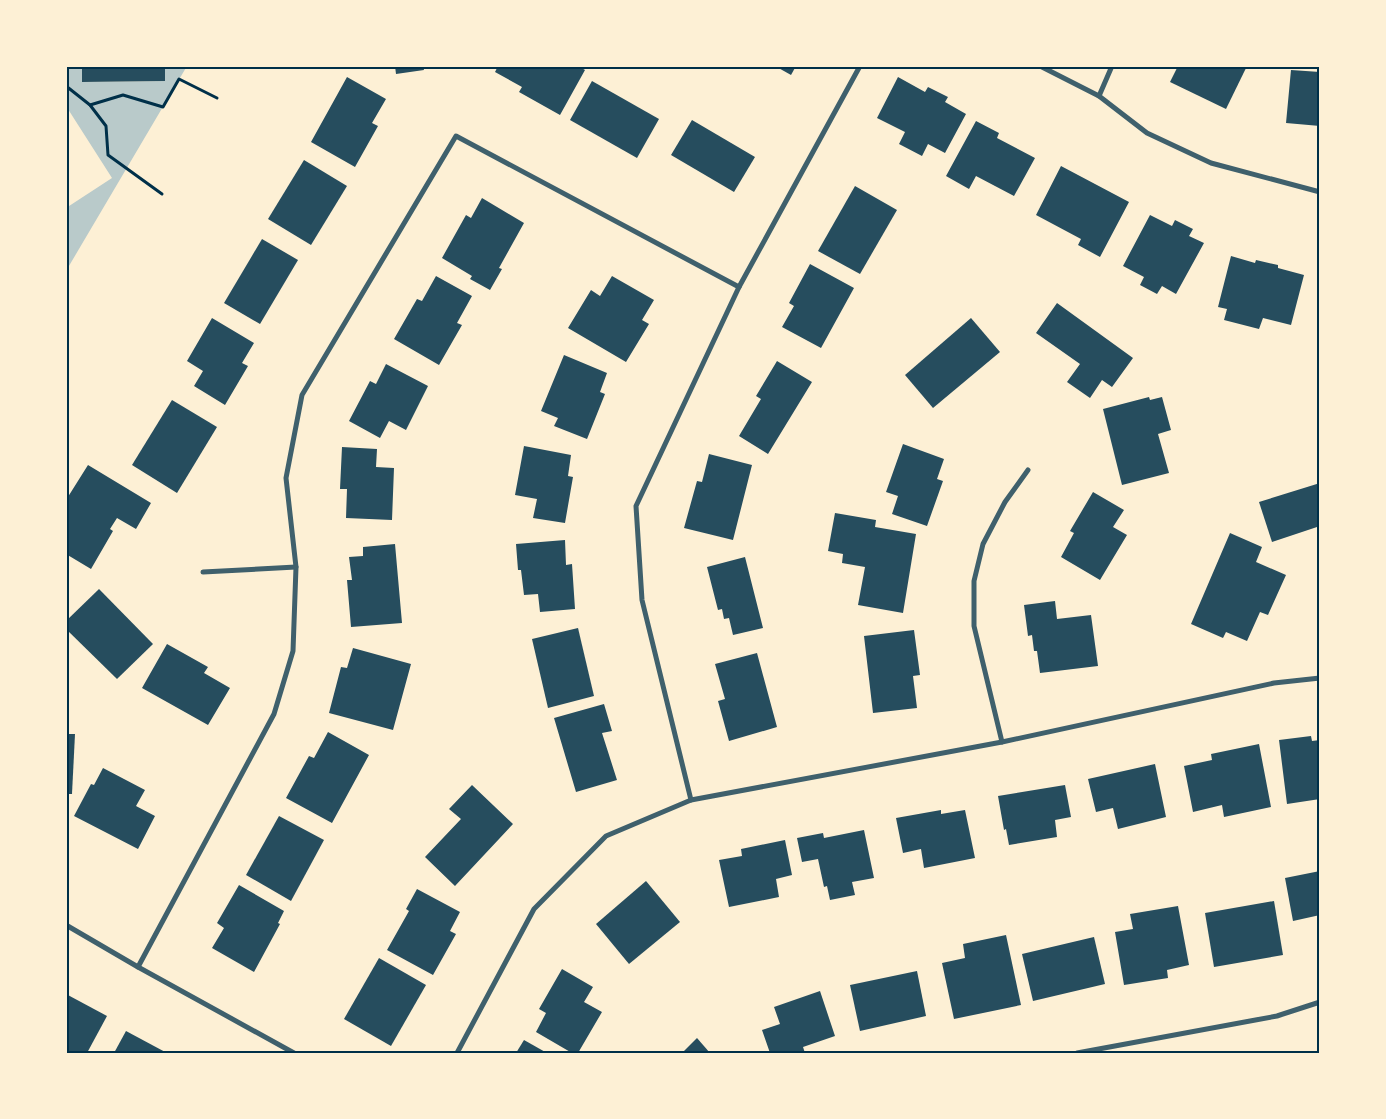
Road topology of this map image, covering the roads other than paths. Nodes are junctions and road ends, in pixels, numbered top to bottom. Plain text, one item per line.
1 (860, 66) edge
2 (1040, 66) edge
3 (1112, 66) edge
4 (1099, 96) junction
5 (1320, 192) edge
6 (740, 287) junction
7 (1028, 470) dead end
8 (296, 567) junction
9 (203, 572) dead end
10 (1320, 678) edge
11 (1002, 742) junction
12 (691, 800) junction
13 (66, 925) edge
14 (138, 967) junction
15 (1320, 1002) edge
16 (1106, 1051) edge
17 (294, 1053) edge
18 (457, 1053) edge
19 (1077, 1053) edge

1 - 6 street
2 - 4 street
3 - 4 street
4 - 5 street
6 - 8 street
6 - 12 street
7 - 11 street
8 - 9 street
8 - 14 street
10 - 11 street
11 - 12 street
12 - 18 street
13 - 14 street
14 - 17 street
15 - 16 street
16 - 19 street

